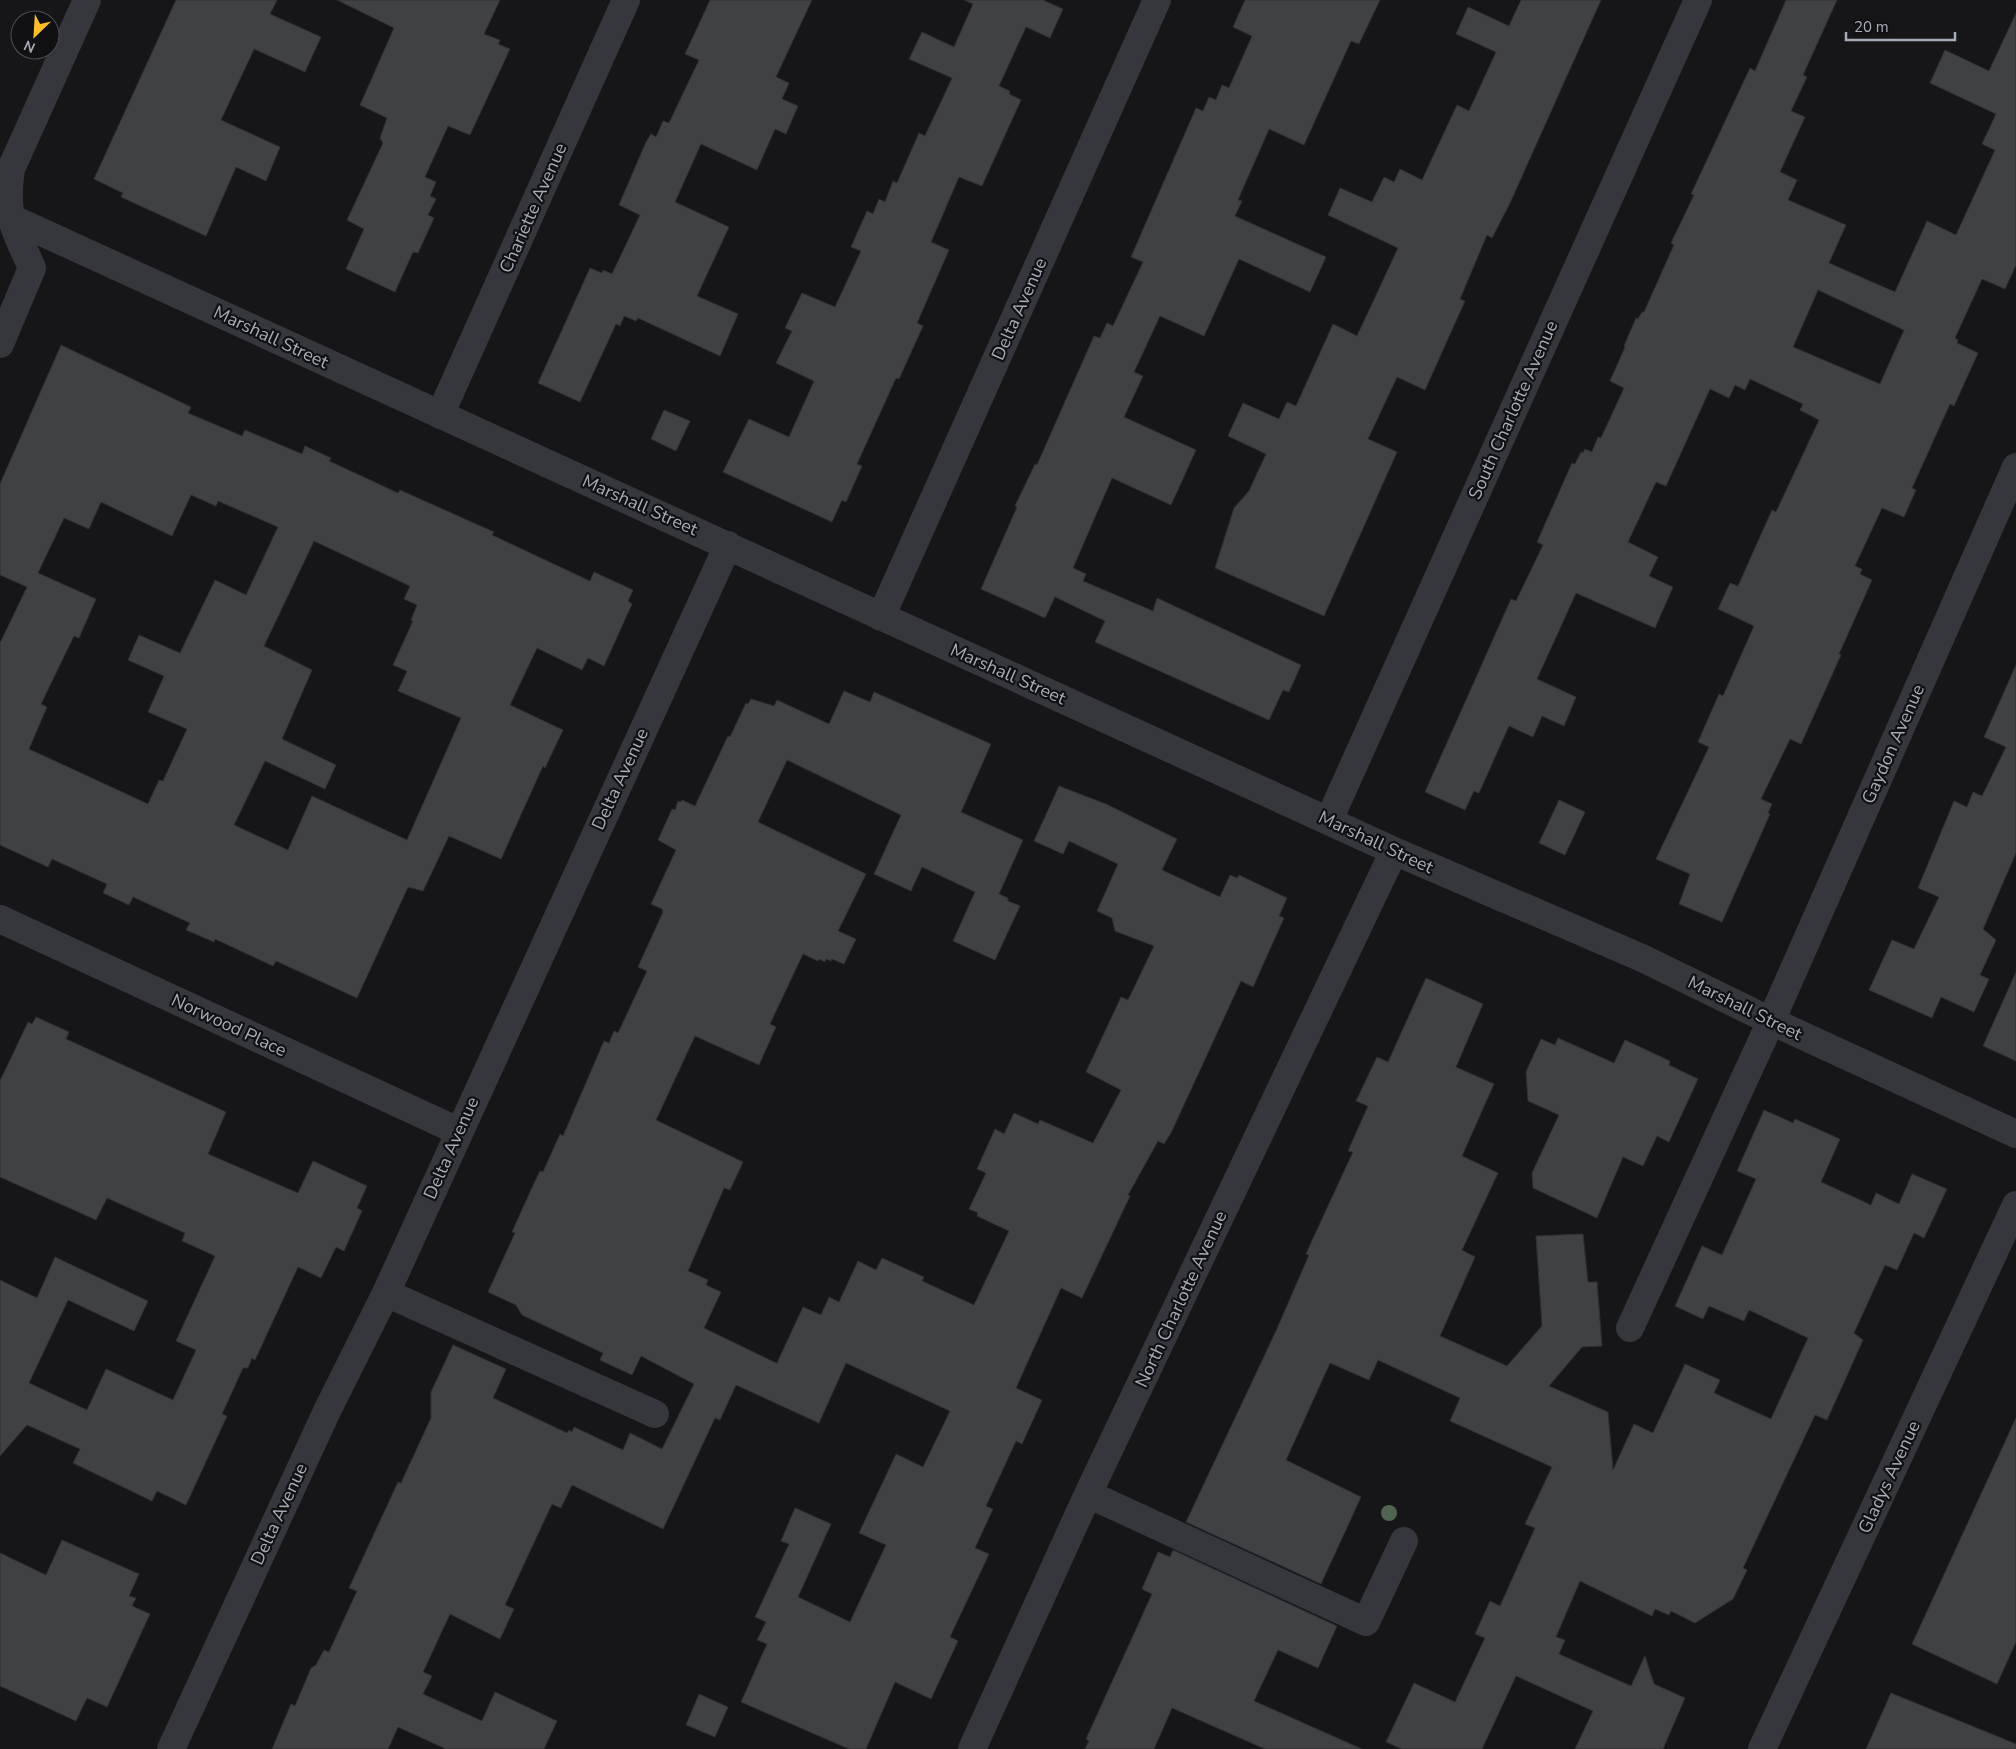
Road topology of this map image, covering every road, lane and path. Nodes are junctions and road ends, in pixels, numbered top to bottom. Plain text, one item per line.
1 (88, 0) edge
2 (626, 0) edge
3 (1157, 0) edge
4 (1698, 0) edge
5 (5, 215) edge
6 (0, 344) edge
7 (440, 415) junction
8 (2016, 467) edge
9 (728, 545) junction
10 (881, 617) junction
11 (1329, 820) junction
12 (1394, 851) junction
13 (0, 919) edge
14 (1770, 1021) junction
15 (458, 1131) junction
16 (2016, 1134) edge
17 (2016, 1205) edge
18 (386, 1293) junction
19 (1630, 1328) dead end
20 (655, 1414) dead end
21 (1088, 1494) junction
22 (1404, 1541) dead end
23 (171, 1749) edge
24 (972, 1749) edge
25 (1762, 1749) edge

1 - 5 street
2 - 7 street, Chariette Avenue
3 - 10 street, Delta Avenue
4 - 11 street, South Charlotte Avenue
5 - 6 street
5 - 7 street, Marshall Street
7 - 9 street, Marshall Street
8 - 14 street, Gaydon Avenue
9 - 10 street, Marshall Street
9 - 15 street, Delta Avenue
10 - 11 street, Marshall Street
11 - 12 street, Marshall Street
12 - 14 street, Marshall Street
12 - 21 street, North Charlotte Avenue
13 - 15 street, Norwood Place
14 - 16 street, Marshall Street
14 - 19 street, Gaydon Avenue
15 - 18 street, Delta Avenue
17 - 25 street, Gladys Avenue
18 - 20 street
18 - 23 street, Delta Avenue
21 - 22 street
21 - 24 street, North Charlotte Avenue

